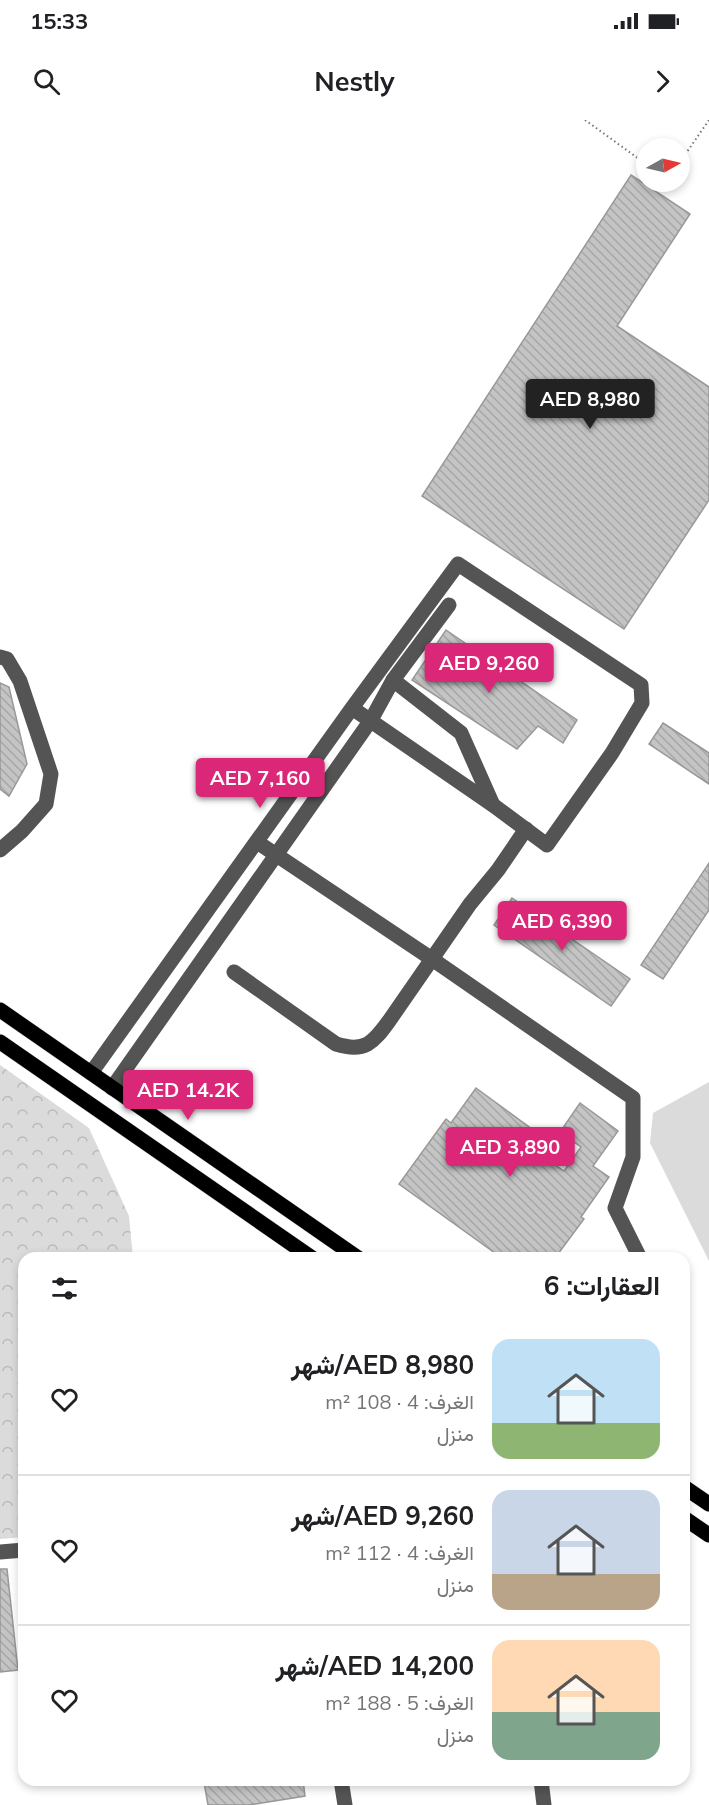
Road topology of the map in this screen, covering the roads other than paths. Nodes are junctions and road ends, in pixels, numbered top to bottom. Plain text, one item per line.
1 (449, 605) dead end
2 (0, 657) edge
3 (393, 680) junction
4 (352, 708) junction
5 (371, 720) junction
6 (493, 805) junction
7 (526, 829) junction
8 (256, 842) junction
9 (0, 850) edge
10 (276, 855) junction
11 (432, 959) junction
12 (234, 972) dead end
13 (0, 1010) edge
14 (0, 1041) edge
15 (91, 1073) junction
16 (112, 1088) junction
17 (303, 1252) edge
18 (349, 1252) edge
19 (637, 1252) edge
20 (690, 1491) edge
21 (709, 1504) edge
22 (690, 1522) edge
23 (709, 1535) edge
24 (18, 1550) edge
25 (0, 1552) edge
26 (342, 1786) edge
27 (542, 1786) edge
28 (345, 1805) edge
29 (544, 1805) edge

1 - 3 street
2 - 9 street
3 - 5 street
3 - 6 street
4 - 5 street
4 - 7 street
4 - 8 street
5 - 6 street
5 - 10 street
6 - 7 street
7 - 11 street
8 - 10 street
8 - 15 street
10 - 11 street
10 - 16 street
11 - 12 street
11 - 19 street
13 - 15 main road
14 - 17 main road
15 - 16 main road
16 - 18 main road
20 - 21 main road
22 - 23 main road
24 - 25 street
26 - 28 street
27 - 29 street

